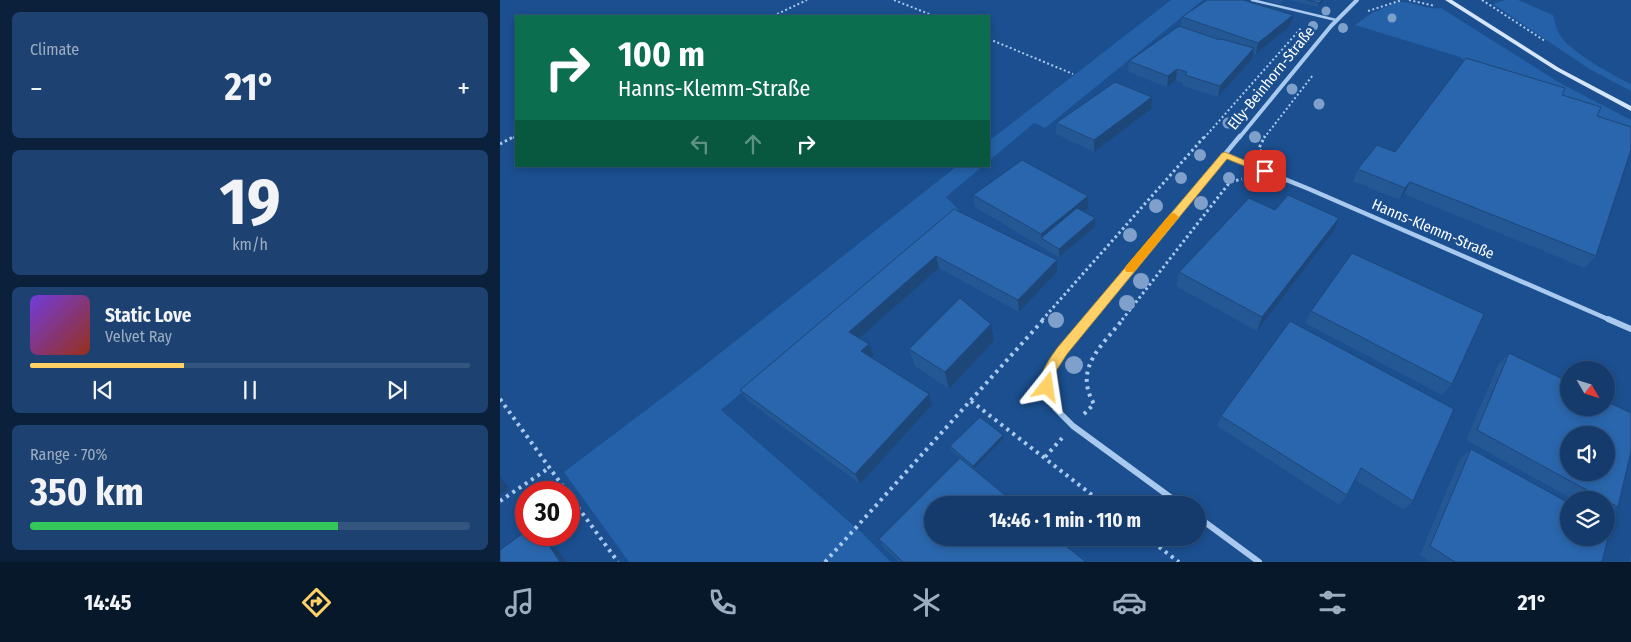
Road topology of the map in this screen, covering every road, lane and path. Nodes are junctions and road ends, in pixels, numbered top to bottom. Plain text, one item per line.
1 (807, 0) edge
2 (894, 0) edge
3 (1252, 0) edge
4 (1357, 0) edge
5 (1402, 0) edge
6 (1448, 0) edge
7 (1310, 6) edge
8 (1304, 12) junction
9 (1366, 12) dead end
10 (1314, 14) junction
11 (775, 15) edge
12 (932, 15) edge
13 (1336, 20) junction
14 (990, 39) edge
15 (1317, 70) dead end
16 (1073, 74) dead end
17 (1631, 109) edge
18 (515, 136) edge
19 (500, 144) edge
20 (1225, 155) junction
21 (1255, 167) junction
22 (1631, 329) edge
23 (500, 399) edge
24 (971, 400) junction
25 (1073, 426) junction
26 (1045, 457) junction
27 (549, 468) junction
28 (558, 481) edge
29 (1094, 496) edge
30 (1169, 496) edge
31 (500, 501) edge
32 (580, 510) edge
33 (1206, 523) edge
34 (1158, 546) edge
35 (618, 562) edge
36 (825, 562) edge
37 (1179, 562) edge
38 (1260, 562) edge

1 - 11 path
2 - 12 path
3 - 8 lane
4 - 13 street, Elly-Beinhorn-Straße
5 - 9 path
6 - 17 main road
7 - 8 lane
8 - 10 lane
10 - 13 lane
10 - 24 path
13 - 20 street, Elly-Beinhorn-Straße
14 - 16 path
15 - 21 path
18 - 19 path
20 - 21 street, Hanns-Klemm-Straße
20 - 25 street, Elly-Beinhorn-Straße
21 - 22 street, Hanns-Klemm-Straße
21 - 25 path
23 - 27 path
24 - 26 path
24 - 36 path
25 - 26 path
25 - 30 street, Elly-Beinhorn-Straße
26 - 29 path
27 - 28 path
27 - 31 path
32 - 35 path
33 - 38 street
34 - 37 path

